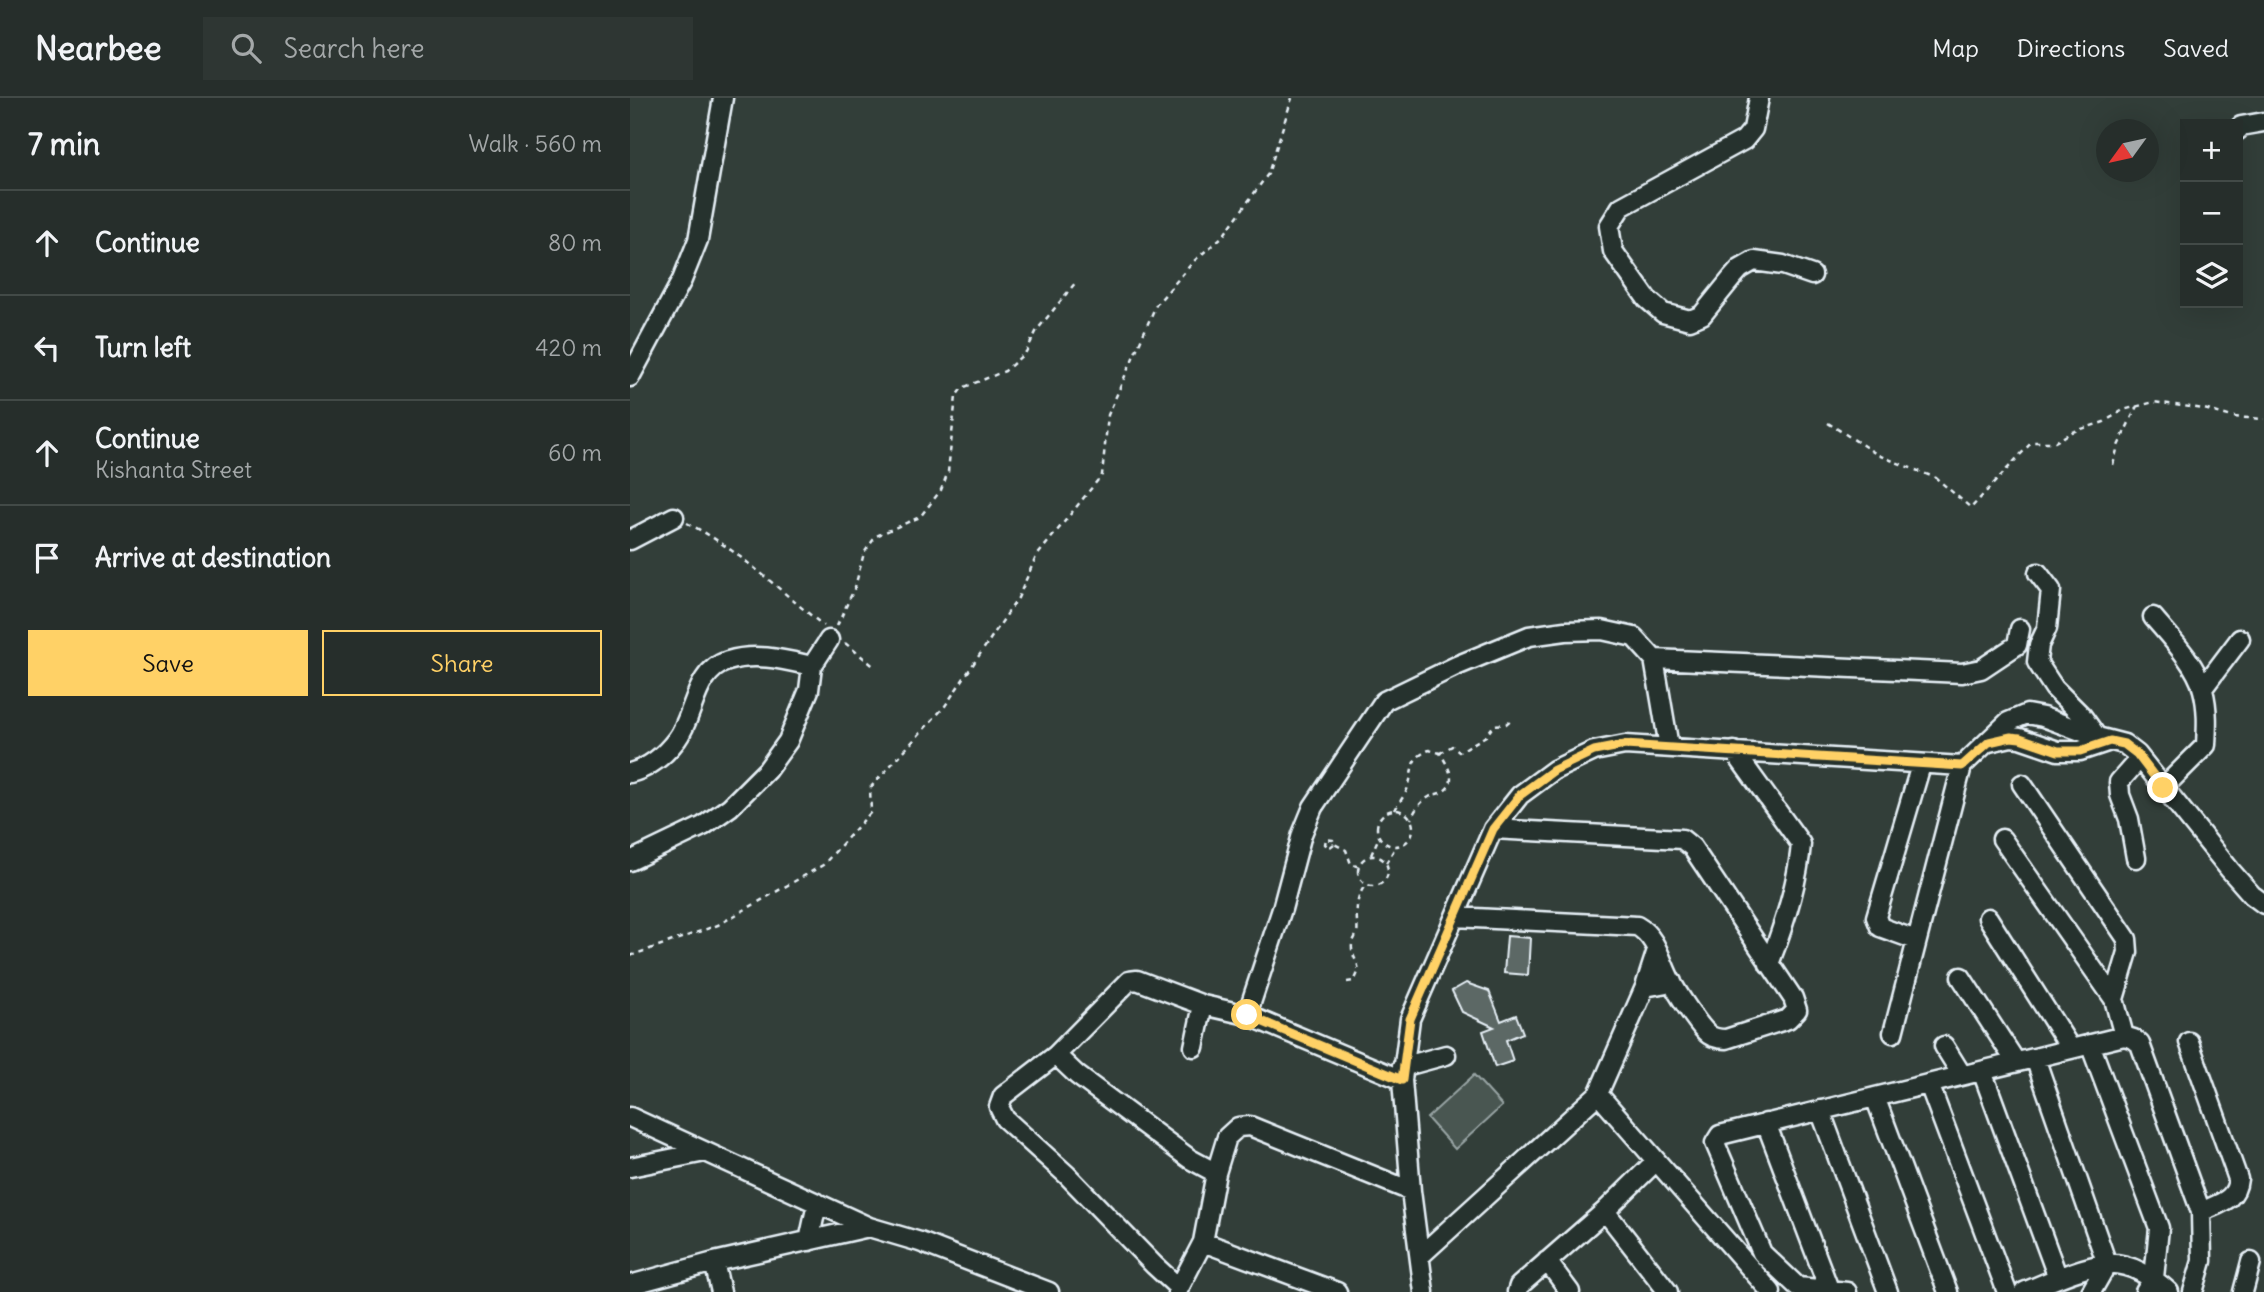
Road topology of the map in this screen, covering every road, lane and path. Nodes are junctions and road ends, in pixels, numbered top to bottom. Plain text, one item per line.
1 (723, 98) edge
2 (1292, 98) edge
3 (1759, 98) edge
4 (2264, 122) edge
5 (2243, 126) edge
6 (1812, 275) dead end
7 (1076, 282) dead end
8 (630, 377) edge
9 (2137, 406) junction
10 (2264, 419) edge
11 (1828, 424) dead end
12 (2113, 465) dead end
13 (674, 517) joint
14 (630, 540) edge
15 (2038, 573) dead end
16 (2153, 617) dead end
17 (2020, 629) dead end
18 (831, 637) junction
19 (2240, 639) dead end
20 (1654, 659) junction
21 (812, 667) junction
22 (876, 668) dead end
23 (2203, 688) junction
24 (1512, 719) dead end
25 (2060, 724) junction
26 (2102, 741) junction
27 (1989, 742) junction
28 (1669, 747) junction
29 (2052, 749) junction
30 (1734, 751) junction
31 (1440, 753) junction
32 (2140, 758) junction
33 (1921, 765) junction
34 (1962, 766) junction
35 (630, 773) edge
36 (2022, 784) dead end
37 (2163, 788) junction
38 (1395, 810) junction
39 (1411, 820) junction
40 (1493, 829) junction
41 (1379, 836) junction
42 (2002, 839) dead end
43 (1334, 844) dead end
44 (1396, 846) junction
45 (1371, 855) junction
46 (2136, 858) dead end
47 (630, 861) edge
48 (1386, 863) junction
49 (1359, 867) junction
50 (1366, 884) junction
51 (2264, 904) edge
52 (1455, 917) junction
53 (1988, 918) dead end
54 (1916, 940) junction
55 (1657, 950) junction
56 (630, 956) edge
57 (1769, 964) junction
58 (1961, 978) dead end
59 (1347, 982) dead end
60 (1672, 982) junction
61 (1645, 987) junction
62 (2114, 999) junction
63 (1203, 1005) junction
64 (1247, 1015) junction
65 (1893, 1033) dead end
66 (2124, 1036) junction
67 (2189, 1042) dead end
68 (2090, 1044) junction
69 (1944, 1046) dead end
70 (1194, 1047) dead end
71 (2071, 1049) junction
72 (1056, 1055) junction
73 (1446, 1055) dead end
74 (2035, 1058) junction
75 (2016, 1062) junction
76 (1982, 1071) junction
77 (1402, 1073) junction
78 (1962, 1075) junction
79 (1929, 1084) junction
80 (1598, 1094) junction
81 (1875, 1097) junction
82 (1820, 1110) junction
83 (630, 1117) edge
84 (1766, 1123) junction
85 (705, 1152) junction
86 (1656, 1161) junction
87 (630, 1167) edge
88 (1216, 1173) junction
89 (1411, 1191) junction
90 (817, 1203) junction
91 (1605, 1211) junction
92 (2201, 1212) junction
93 (869, 1227) junction
94 (808, 1241) junction
95 (1203, 1242) junction
96 (1420, 1256) junction
97 (1547, 1261) junction
98 (714, 1262) junction
99 (2251, 1262) dead end
100 (2107, 1264) junction
101 (2058, 1278) junction
102 (630, 1285) edge
103 (2150, 1285) edge
104 (1178, 1290) edge
105 (1838, 1291) edge
106 (720, 1292) edge
107 (1049, 1292) edge
108 (1337, 1292) edge
109 (1424, 1292) edge
110 (1517, 1292) edge
111 (1570, 1292) edge
112 (1668, 1292) edge
113 (1770, 1292) edge
114 (1888, 1292) edge
115 (1948, 1292) edge
116 (2007, 1292) edge
117 (2024, 1292) edge
118 (2091, 1292) edge
119 (2169, 1292) edge
120 (2193, 1292) edge
121 (2243, 1292) edge

1 - 8 street
2 - 56 path
3 - 6 street
4 - 5 street
7 - 18 path
9 - 10 path
9 - 11 path
9 - 12 path
13 - 14 street
13 - 18 path
15 - 26 street
16 - 23 street
17 - 20 street
18 - 21 street
18 - 22 path
19 - 23 street
20 - 28 street
20 - 64 street
21 - 35 street
21 - 47 street
23 - 37 street
24 - 31 path
25 - 26 street
25 - 27 street
25 - 29 street
26 - 29 street
26 - 32 street
27 - 29 street
27 - 34 street
28 - 30 street
28 - 40 street
30 - 33 street
30 - 57 street
31 - 38 path
31 - 39 path
32 - 37 street
32 - 46 street
33 - 34 street
33 - 54 street
34 - 54 street
36 - 62 street
37 - 51 street
38 - 39 path
38 - 41 path
39 - 44 path
40 - 52 street
40 - 57 street
41 - 44 path
41 - 45 path
42 - 62 street
43 - 49 path
44 - 48 path
45 - 48 path
45 - 49 path
48 - 50 path
49 - 50 path
50 - 59 path
52 - 55 street
52 - 77 street
53 - 71 street
54 - 65 street
55 - 60 street
55 - 61 street
57 - 60 street
58 - 75 street
60 - 61 street
61 - 80 street
62 - 66 street
63 - 64 street
63 - 70 street
63 - 72 street
64 - 77 street
66 - 68 street
66 - 92 street
67 - 92 street
68 - 71 street
68 - 103 street
69 - 78 street
71 - 74 street
72 - 88 street
72 - 104 street
73 - 77 street
74 - 75 street
74 - 100 street
75 - 76 street
76 - 78 street
76 - 101 street
77 - 89 street
78 - 79 street
79 - 81 street
79 - 116 street
80 - 86 street
80 - 96 street
81 - 82 street
81 - 115 street
82 - 84 street
82 - 114 street
83 - 85 street
84 - 105 street
84 - 105 street
85 - 87 street
85 - 90 street
86 - 91 street
86 - 113 street
88 - 89 street
88 - 95 street
89 - 96 street
90 - 93 street
90 - 94 street
91 - 97 street
91 - 112 street
92 - 120 street
93 - 94 street
93 - 107 street
94 - 98 street
95 - 104 street
95 - 108 street
96 - 109 street
97 - 110 street
97 - 111 street
98 - 102 street
98 - 106 street
99 - 121 street
100 - 101 street
100 - 103 street
100 - 118 street
101 - 117 street
103 - 119 street

